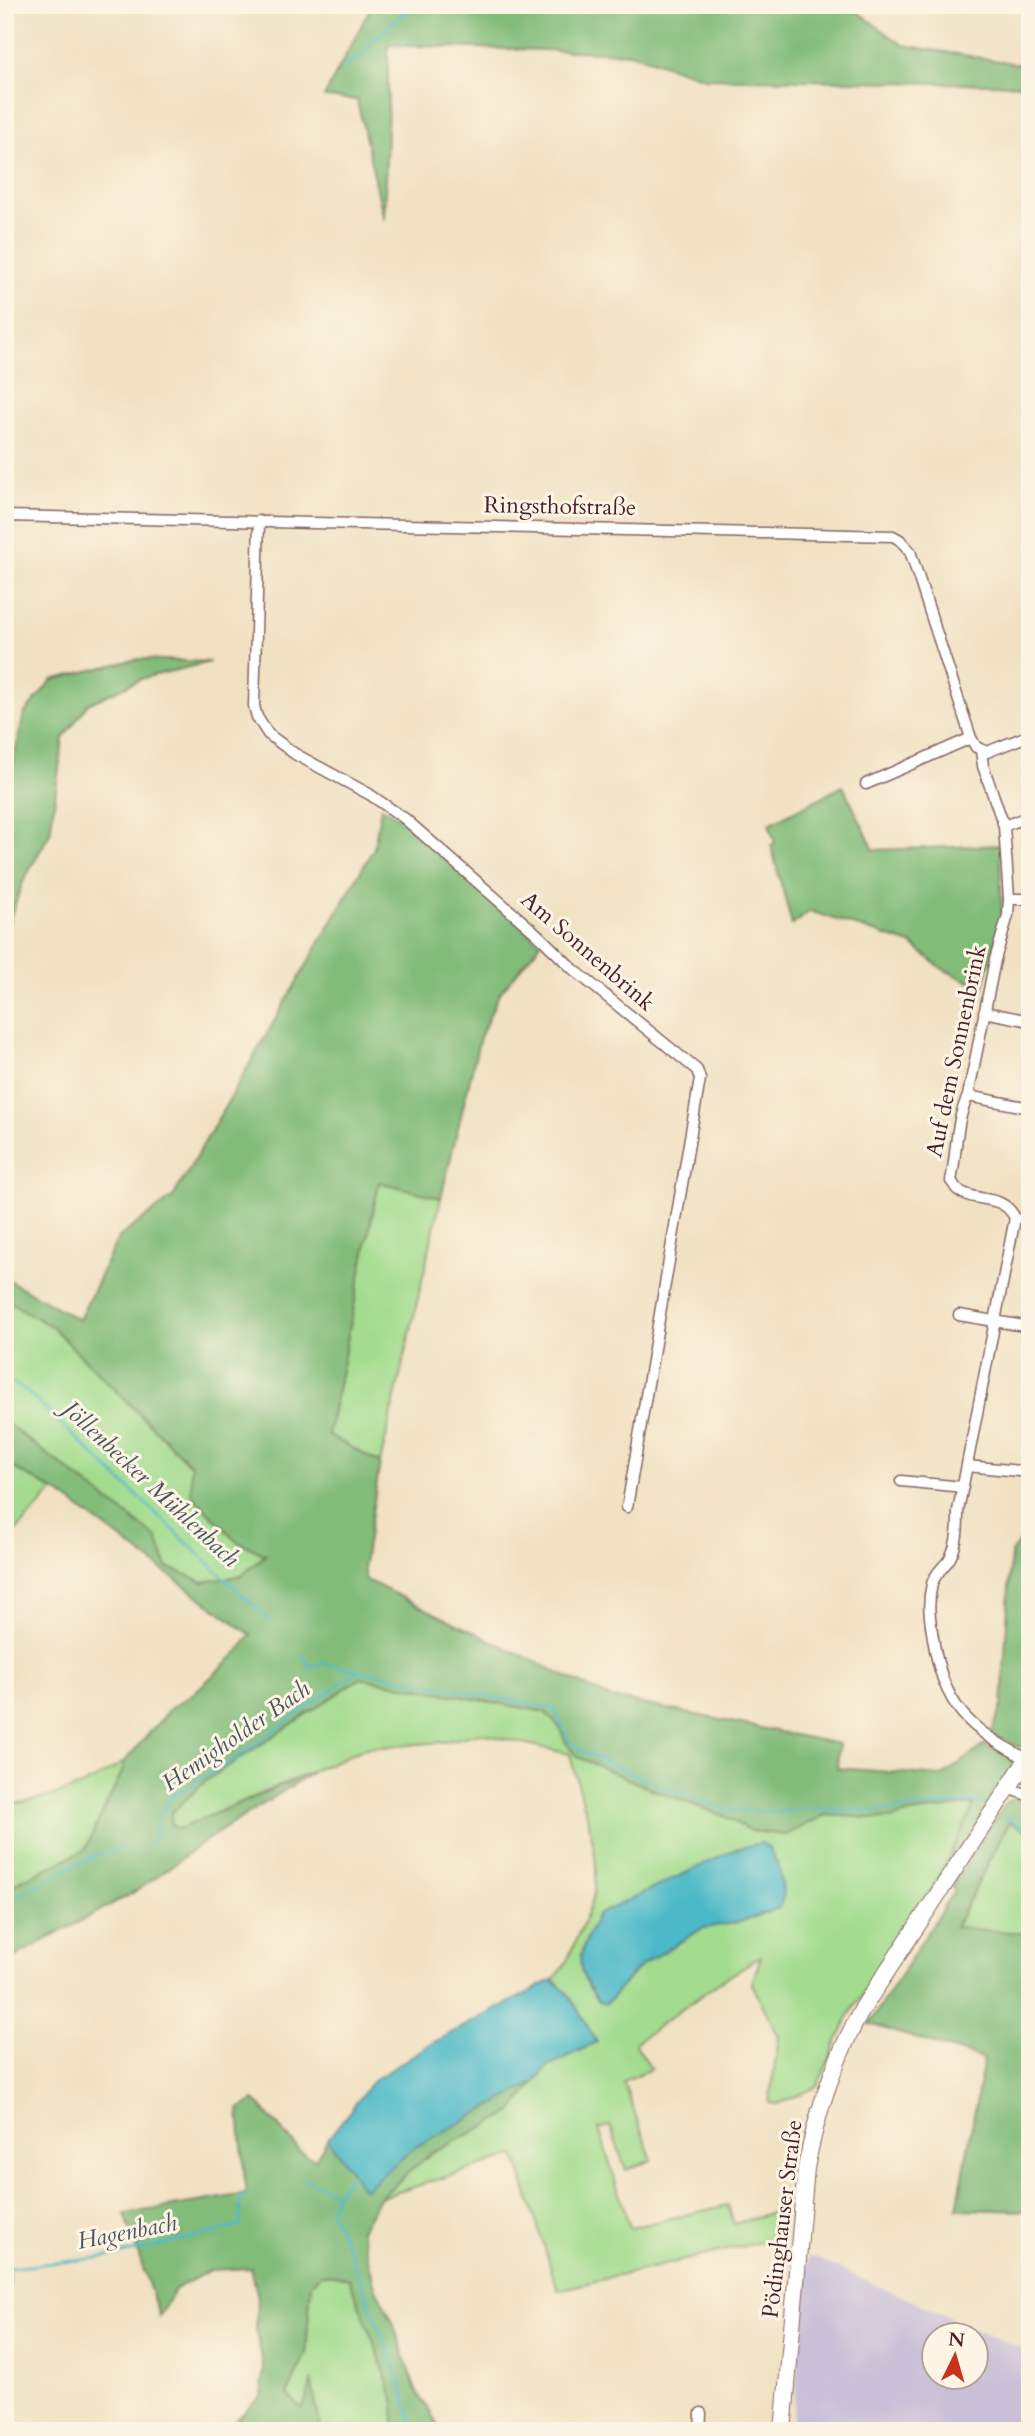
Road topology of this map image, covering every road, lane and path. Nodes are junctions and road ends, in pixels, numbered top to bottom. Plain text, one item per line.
1 (5, 516) edge
2 (259, 520) junction
3 (1030, 735) edge
4 (971, 738) junction
5 (981, 751) junction
6 (866, 784) dead end
7 (1030, 816) edge
8 (1004, 826) junction
9 (1009, 899) junction
10 (1030, 899) edge
11 (984, 1012) junction
12 (1030, 1021) edge
13 (968, 1096) junction
14 (1030, 1108) edge
15 (959, 1315) dead end
16 (995, 1321) junction
17 (1030, 1326) edge
18 (967, 1466) junction
19 (1030, 1472) edge
20 (901, 1481) dead end
21 (963, 1487) junction
22 (627, 1507) dead end
23 (1028, 1757) edge
24 (1009, 1788) junction
25 (1030, 1796) edge
26 (701, 2413) dead end
27 (700, 2431) edge
28 (783, 2431) edge

1 - 2 street, Ringsthofstraße
2 - 4 street, Ringsthofstraße
2 - 22 street, Am Sonnenbrink
3 - 5 street
4 - 5 street, Ringsthofstraße
4 - 6 street
5 - 8 street, Auf dem Sonnenbrink
7 - 8 street
8 - 9 street, Auf dem Sonnenbrink
9 - 10 street
9 - 11 street, Auf dem Sonnenbrink
11 - 12 street
11 - 13 street, Auf dem Sonnenbrink
13 - 14 street
13 - 16 street, Auf dem Sonnenbrink
15 - 16 street
16 - 17 street
16 - 18 street, Auf dem Sonnenbrink
18 - 19 street
18 - 21 street, Auf dem Sonnenbrink
20 - 21 street
21 - 23 street, Auf dem Sonnenbrink
23 - 24 main road, Pödinghauser Straße
24 - 25 street
24 - 28 main road, Pödinghauser Straße
26 - 27 street

